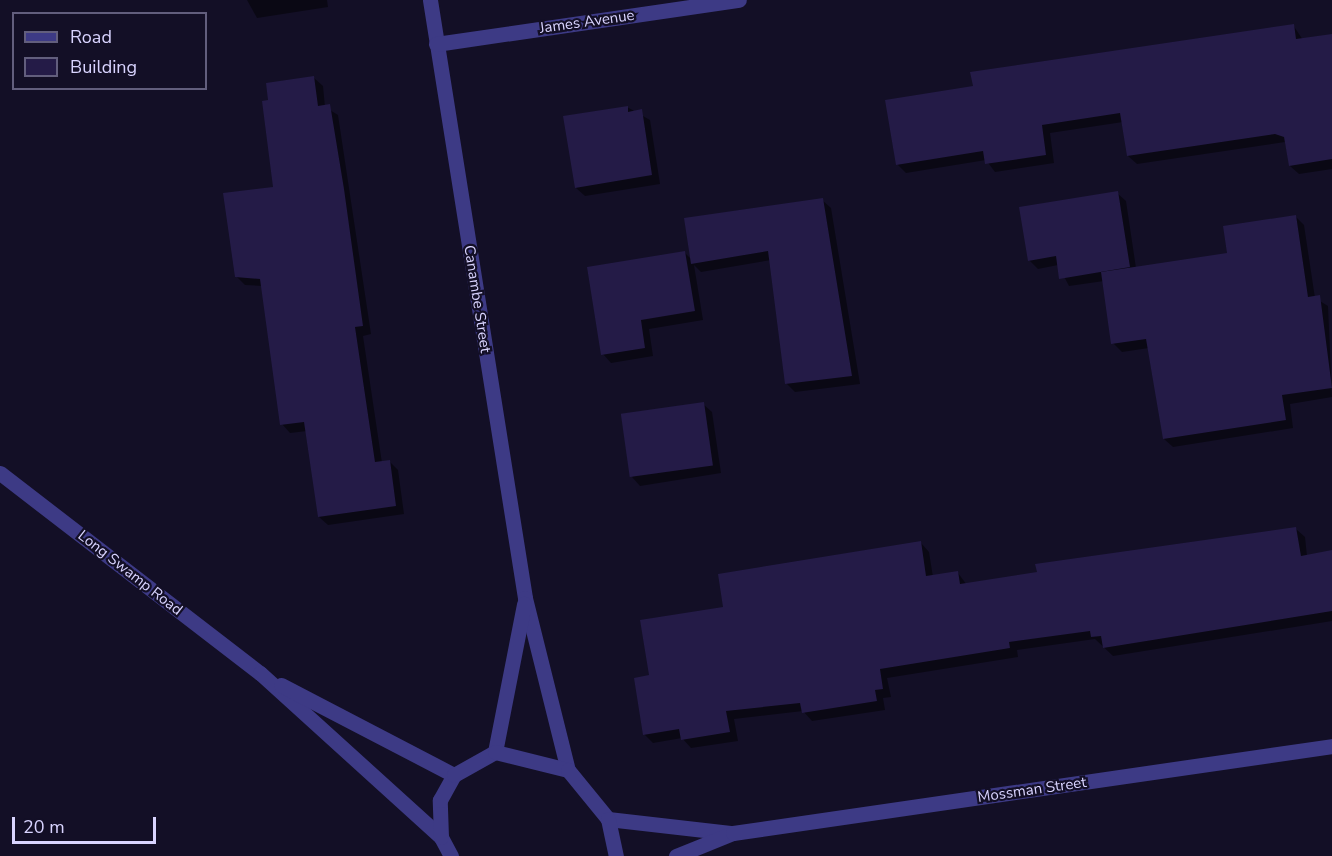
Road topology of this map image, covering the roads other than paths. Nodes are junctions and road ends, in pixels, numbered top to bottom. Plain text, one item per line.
1 (430, 0) edge
2 (738, 0) edge
3 (436, 44) junction
4 (0, 473) edge
5 (525, 598) junction
6 (260, 674) junction
7 (1332, 746) edge
8 (495, 752) junction
9 (568, 770) junction
10 (454, 776) junction
11 (608, 819) junction
12 (733, 833) junction
13 (441, 837) junction
14 (451, 856) edge
15 (616, 856) edge
16 (676, 856) edge

1 - 3 street, Canambe Street
2 - 3 street, James Avenue
3 - 5 street, Canambe Street
4 - 6 street, Long Swamp Road
5 - 8 street, Canambe Street
5 - 9 street, Canambe Street
6 - 10 street, Long Swamp Road
6 - 13 street, Long Swamp Road
7 - 12 street, Mossman Street
8 - 9 street
8 - 10 street
9 - 11 street
10 - 13 street
11 - 12 street, Mossman Street
11 - 15 street
12 - 16 street, Mossman Street
13 - 14 street

